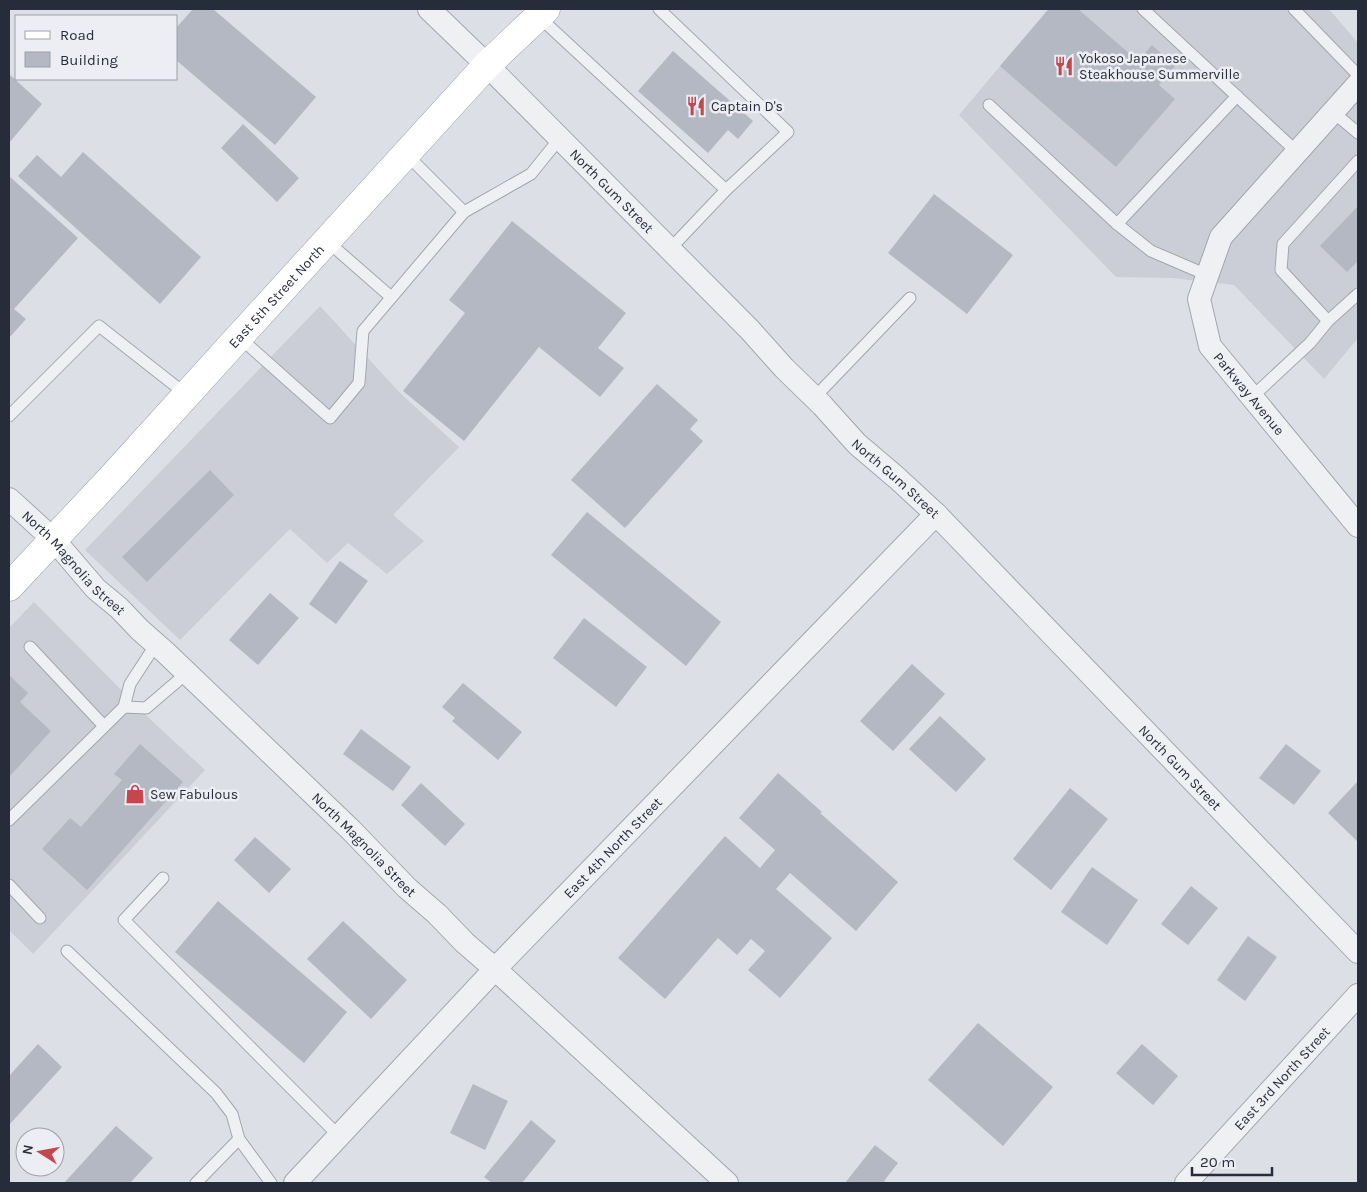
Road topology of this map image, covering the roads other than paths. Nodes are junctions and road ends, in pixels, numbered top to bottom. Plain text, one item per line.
1 (429, 9) edge
2 (659, 9) edge
3 (1143, 9) edge
4 (1294, 9) edge
5 (542, 12) edge
6 (487, 65) junction
7 (1358, 75) edge
8 (1358, 84) edge
9 (1237, 96) junction
10 (989, 105) dead end
11 (1333, 112) junction
12 (1358, 133) edge
13 (560, 138) junction
14 (1298, 152) junction
15 (406, 154) junction
16 (1358, 161) edge
17 (726, 190) junction
18 (464, 212) junction
19 (1117, 224) junction
20 (327, 241) junction
21 (670, 249) junction
22 (1207, 275) junction
23 (1358, 294) edge
24 (391, 297) junction
25 (910, 298) dead end
26 (1328, 321) junction
27 (239, 337) junction
28 (187, 395) junction
29 (814, 397) junction
30 (1252, 397) junction
31 (9, 416) edge
32 (9, 499) edge
33 (936, 514) junction
34 (1358, 526) edge
35 (54, 540) junction
36 (9, 587) edge
37 (156, 644) junction
38 (30, 648) dead end
39 (187, 674) junction
40 (124, 707) junction
41 (104, 726) junction
42 (9, 820) edge
43 (163, 878) dead end
44 (9, 885) edge
45 (40, 918) dead end
46 (67, 951) dead end
47 (1358, 952) edge
48 (495, 969) junction
49 (1358, 994) edge
50 (339, 1136) junction
51 (239, 1139) junction
52 (196, 1183) edge
53 (271, 1183) edge
54 (295, 1183) edge
55 (727, 1183) edge
56 (1186, 1183) edge

1 - 6 street, North Gum Street
2 - 17 lane
3 - 9 lane
4 - 7 lane
5 - 6 main road, East 5th Street North
5 - 17 lane
6 - 13 street, North Gum Street
6 - 15 main road, East 5th Street North
8 - 11 street, Parkway Avenue
9 - 14 lane
9 - 19 lane
10 - 19 lane
11 - 12 lane
11 - 14 street, Parkway Avenue
13 - 18 lane
13 - 21 street, North Gum Street
14 - 22 street, Parkway Avenue
15 - 18 lane
15 - 20 main road, East 5th Street North
16 - 26 lane
17 - 21 lane
18 - 24 lane
19 - 22 lane
20 - 24 lane
20 - 27 main road, East 5th Street North
21 - 29 street, North Gum Street
22 - 30 street, Parkway Avenue
23 - 26 lane
24 - 27 lane
25 - 29 lane
26 - 30 lane
27 - 28 main road, East 5th Street North
28 - 31 lane
28 - 35 main road, East 5th Street North
29 - 33 street, North Gum Street
30 - 34 street, Parkway Avenue
32 - 35 street, North Magnolia Street
33 - 47 street, North Gum Street
33 - 48 street, East 4th North Street
35 - 36 main road, East 5th Street North
35 - 37 street, North Magnolia Street
37 - 39 street, North Magnolia Street
37 - 40 lane
38 - 41 lane
39 - 40 lane
39 - 48 street, North Magnolia Street
40 - 41 lane
41 - 42 lane
43 - 50 lane
44 - 45 lane
46 - 51 lane
48 - 50 street, East 4th North Street
48 - 55 street, North Magnolia Street
49 - 56 street, East 3rd North Street
50 - 54 street, East 4th North Street
51 - 52 lane
51 - 53 lane

